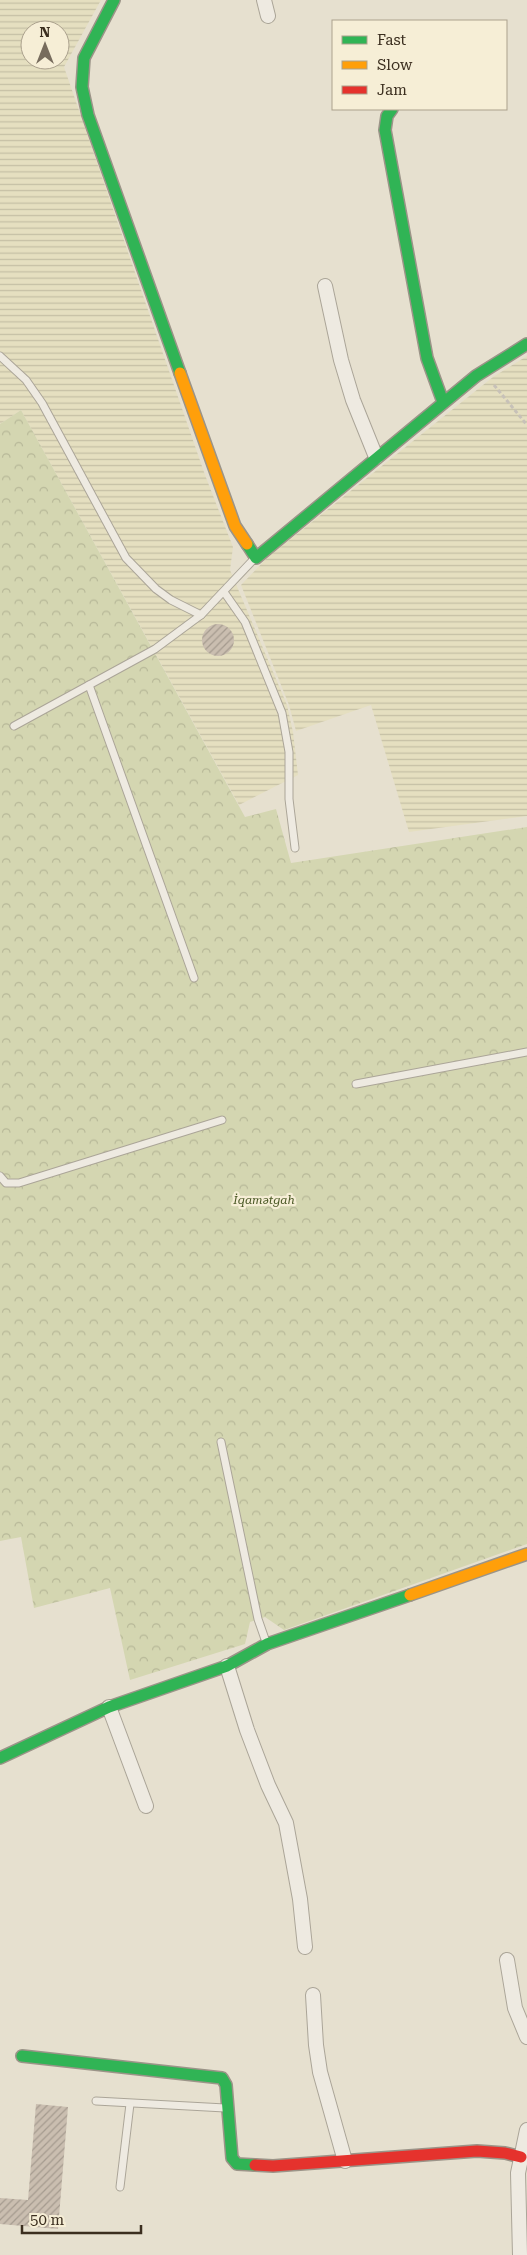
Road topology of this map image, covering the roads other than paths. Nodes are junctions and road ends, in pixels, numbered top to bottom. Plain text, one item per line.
1 (114, 0) edge
2 (264, 0) edge
3 (268, 16) dead end
4 (391, 110) edge
5 (325, 286) dead end
6 (527, 344) edge
7 (0, 356) edge
8 (443, 402) junction
9 (376, 457) junction
10 (256, 558) junction
11 (224, 592) junction
12 (201, 615) junction
13 (89, 685) junction
14 (14, 726) dead end
15 (295, 848) dead end
16 (194, 978) dead end
17 (527, 1052) edge
18 (356, 1084) dead end
19 (222, 1120) dead end
20 (0, 1176) edge
21 (221, 1442) dead end
22 (527, 1554) edge
23 (267, 1644) junction
24 (227, 1666) junction
25 (109, 1708) junction
26 (0, 1758) edge
27 (146, 1806) dead end
28 (305, 1947) dead end
29 (507, 1960) dead end
30 (313, 1994) dead end
31 (527, 2037) edge
32 (22, 2056) dead end
33 (96, 2101) dead end
34 (130, 2104) junction
35 (228, 2108) junction
36 (527, 2130) edge
37 (521, 2157) junction
38 (344, 2162) junction
39 (120, 2187) dead end
40 (520, 2255) edge

1 - 10 street
2 - 3 street
4 - 8 street
5 - 9 street
6 - 8 street
7 - 12 lane
8 - 9 street
9 - 10 street
10 - 11 lane
11 - 12 lane
11 - 15 lane
12 - 13 lane
13 - 14 lane
13 - 16 lane
17 - 18 lane
19 - 20 lane
21 - 23 lane
22 - 23 street
23 - 24 street
24 - 25 street
24 - 28 street
25 - 26 street
25 - 27 street
29 - 31 street
30 - 38 street
32 - 35 street
33 - 34 lane
34 - 35 lane
34 - 39 lane
35 - 38 street
36 - 37 street
37 - 38 street
37 - 40 street

